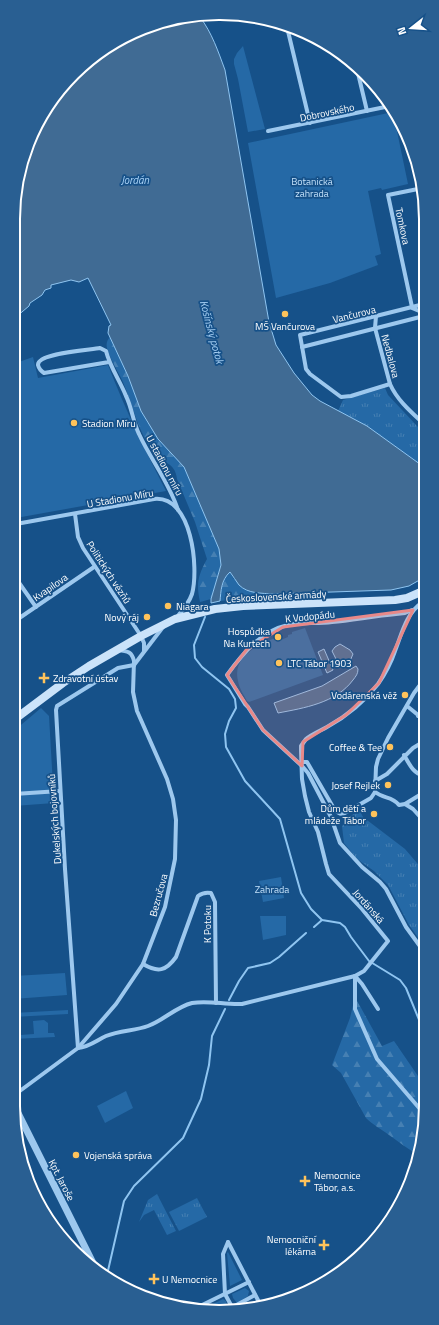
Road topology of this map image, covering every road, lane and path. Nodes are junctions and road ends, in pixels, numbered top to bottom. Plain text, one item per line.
1 (288, 32) edge
2 (359, 76) edge
3 (384, 107) edge
4 (368, 111) junction
5 (310, 123) junction
6 (268, 131) dead end
7 (416, 189) edge
8 (419, 306) edge
9 (412, 308) junction
10 (419, 312) edge
11 (419, 315) edge
12 (376, 316) junction
13 (375, 328) junction
14 (302, 347) junction
15 (109, 362) junction
16 (390, 384) junction
17 (419, 419) edge
18 (178, 510) junction
19 (74, 514) junction
20 (20, 523) edge
21 (94, 567) junction
22 (20, 584) edge
23 (419, 592) edge
24 (419, 605) edge
25 (36, 607) junction
26 (413, 610) junction
27 (20, 618) edge
28 (172, 620) junction
29 (141, 636) junction
30 (116, 650) junction
31 (144, 651) junction
32 (134, 665) junction
33 (419, 686) edge
34 (407, 706) junction
35 (20, 715) edge
36 (418, 716) edge
37 (419, 744) edge
38 (404, 755) junction
39 (302, 764) junction
40 (419, 774) edge
41 (376, 781) junction
42 (60, 791) junction
43 (375, 792) junction
44 (20, 794) edge
45 (419, 795) edge
46 (405, 804) junction
47 (417, 813) joint
48 (419, 815) edge
49 (419, 945) edge
50 (143, 964) junction
51 (354, 976) junction
52 (216, 1003) junction
53 (378, 1010) dead end
54 (78, 1048) junction
55 (20, 1091) edge
56 (419, 1108) edge
57 (20, 1117) edge
58 (90, 1257) edge
59 (249, 1282) junction
60 (226, 1294) junction
61 (256, 1295) junction
62 (259, 1301) edge
63 (204, 1305) edge
64 (230, 1305) edge
65 (236, 1305) edge

1 - 5 street
2 - 4 street
3 - 4 street, Dobrovského
4 - 5 street, Dobrovského
5 - 6 street, Dobrovského
7 - 9 street, Tomkova
8 - 9 street, Vančurova
9 - 10 street
9 - 12 street, Vančurova
11 - 13 street, Vančurova
12 - 13 street, Nedbalova
12 - 14 street, Vančurova
13 - 14 street, Vančurova
13 - 16 street, Nedbalova
14 - 16 street
15 - 15 street, U stadionu míru
15 - 18 street, U stadionu míru
16 - 17 street, Nedbalova
18 - 19 street, U Stadionu Míru
18 - 28 street, U Stadionu Míru
19 - 20 street, U Stadionu Míru
19 - 21 street, Politických vězňů
21 - 25 street, Kvapilova
21 - 29 street, Politických vězňů
22 - 25 street
23 - 28 main road, Československé armády
24 - 26 street, Jordánská
25 - 27 street, Kvapilova
26 - 39 street, Jordánská
26 - 39 street, K Vodopádu
28 - 29 main road, Československé armády
28 - 31 street
29 - 30 main road, Československé armády
29 - 31 street
30 - 32 street
30 - 35 main road, Československé armády
31 - 32 street
32 - 42 street, Dukelských bojovníků
32 - 50 street, Bezručova
33 - 34 street
34 - 36 street
34 - 41 street
37 - 38 street
38 - 40 street
38 - 41 street
39 - 43 street
39 - 49 street
39 - 51 street, Jordánská
41 - 43 street
42 - 44 street
42 - 54 street, Dukelských bojovníků
43 - 46 street
45 - 46 street
46 - 47 street
47 - 48 street
50 - 52 street, K Potoku
50 - 54 street, Bezručova
51 - 52 street, Jordánská
51 - 53 street
51 - 56 street
52 - 54 street, Jordánská
54 - 55 street, Bezručova
57 - 58 street, Kpt. Jaroše
59 - 60 street
59 - 60 street
59 - 61 street
60 - 63 street
60 - 64 street
61 - 62 street
61 - 65 street

